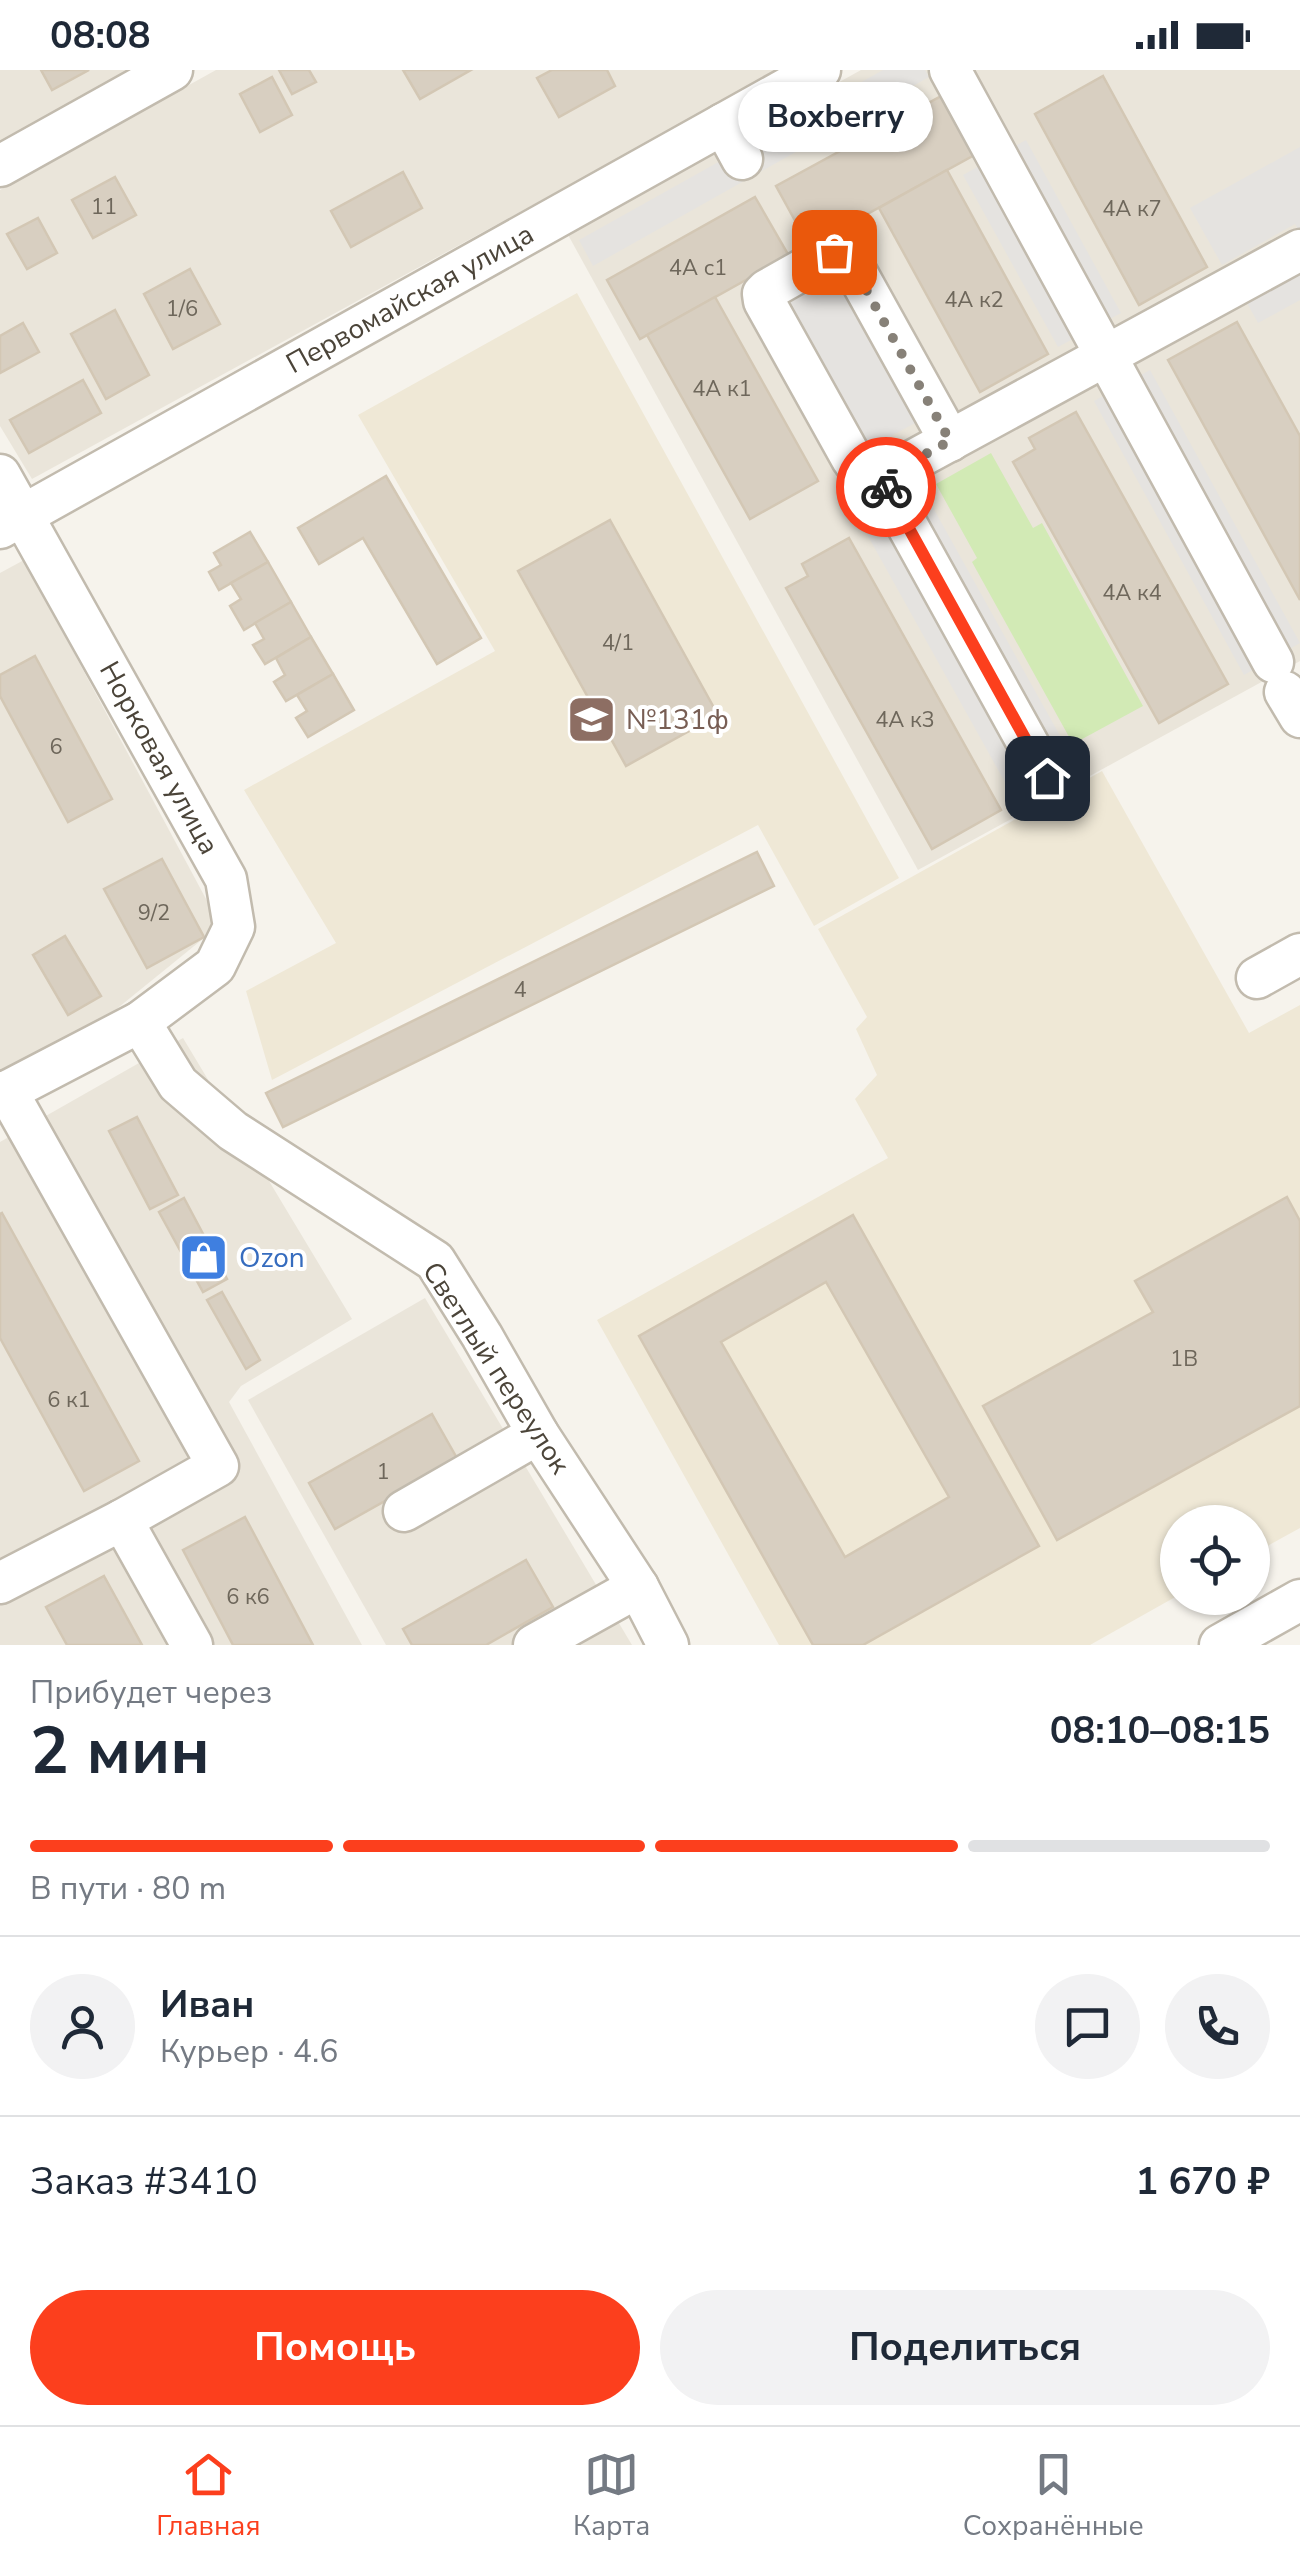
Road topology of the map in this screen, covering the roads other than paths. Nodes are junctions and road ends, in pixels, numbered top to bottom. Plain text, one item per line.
1 (172, 70) edge
2 (820, 70) edge
3 (950, 70) edge
4 (0, 166) edge
5 (1300, 250) edge
6 (1106, 356) junction
7 (950, 441) junction
8 (0, 475) edge
9 (881, 478) junction
10 (12, 521) edge
11 (1286, 690) edge
12 (1047, 778) dead end
13 (1300, 954) edge
14 (1258, 978) dead end
15 (140, 1022) junction
16 (4, 1093) edge
17 (538, 1434) junction
18 (404, 1511) dead end
19 (122, 1520) junction
20 (0, 1583) edge
21 (638, 1587) junction
22 (1300, 1600) edge
23 (192, 1645) edge
24 (534, 1645) edge
25 (668, 1645) edge
26 (1220, 1645) edge

1 - 4 street
2 - 10 street, Первомайская улица
3 - 6 street
5 - 6 street
6 - 7 street
6 - 11 street
7 - 9 street
7 - 9 street
8 - 10 street, Норковая улица
9 - 12 street
10 - 15 street, Норковая улица
13 - 14 street
15 - 16 street, Норковая улица
15 - 17 street, Светлый переулок
16 - 19 street
17 - 18 street
17 - 21 street, Светлый переулок
19 - 20 street
19 - 23 street
21 - 24 street
21 - 25 street, Светлый переулок
22 - 26 street

